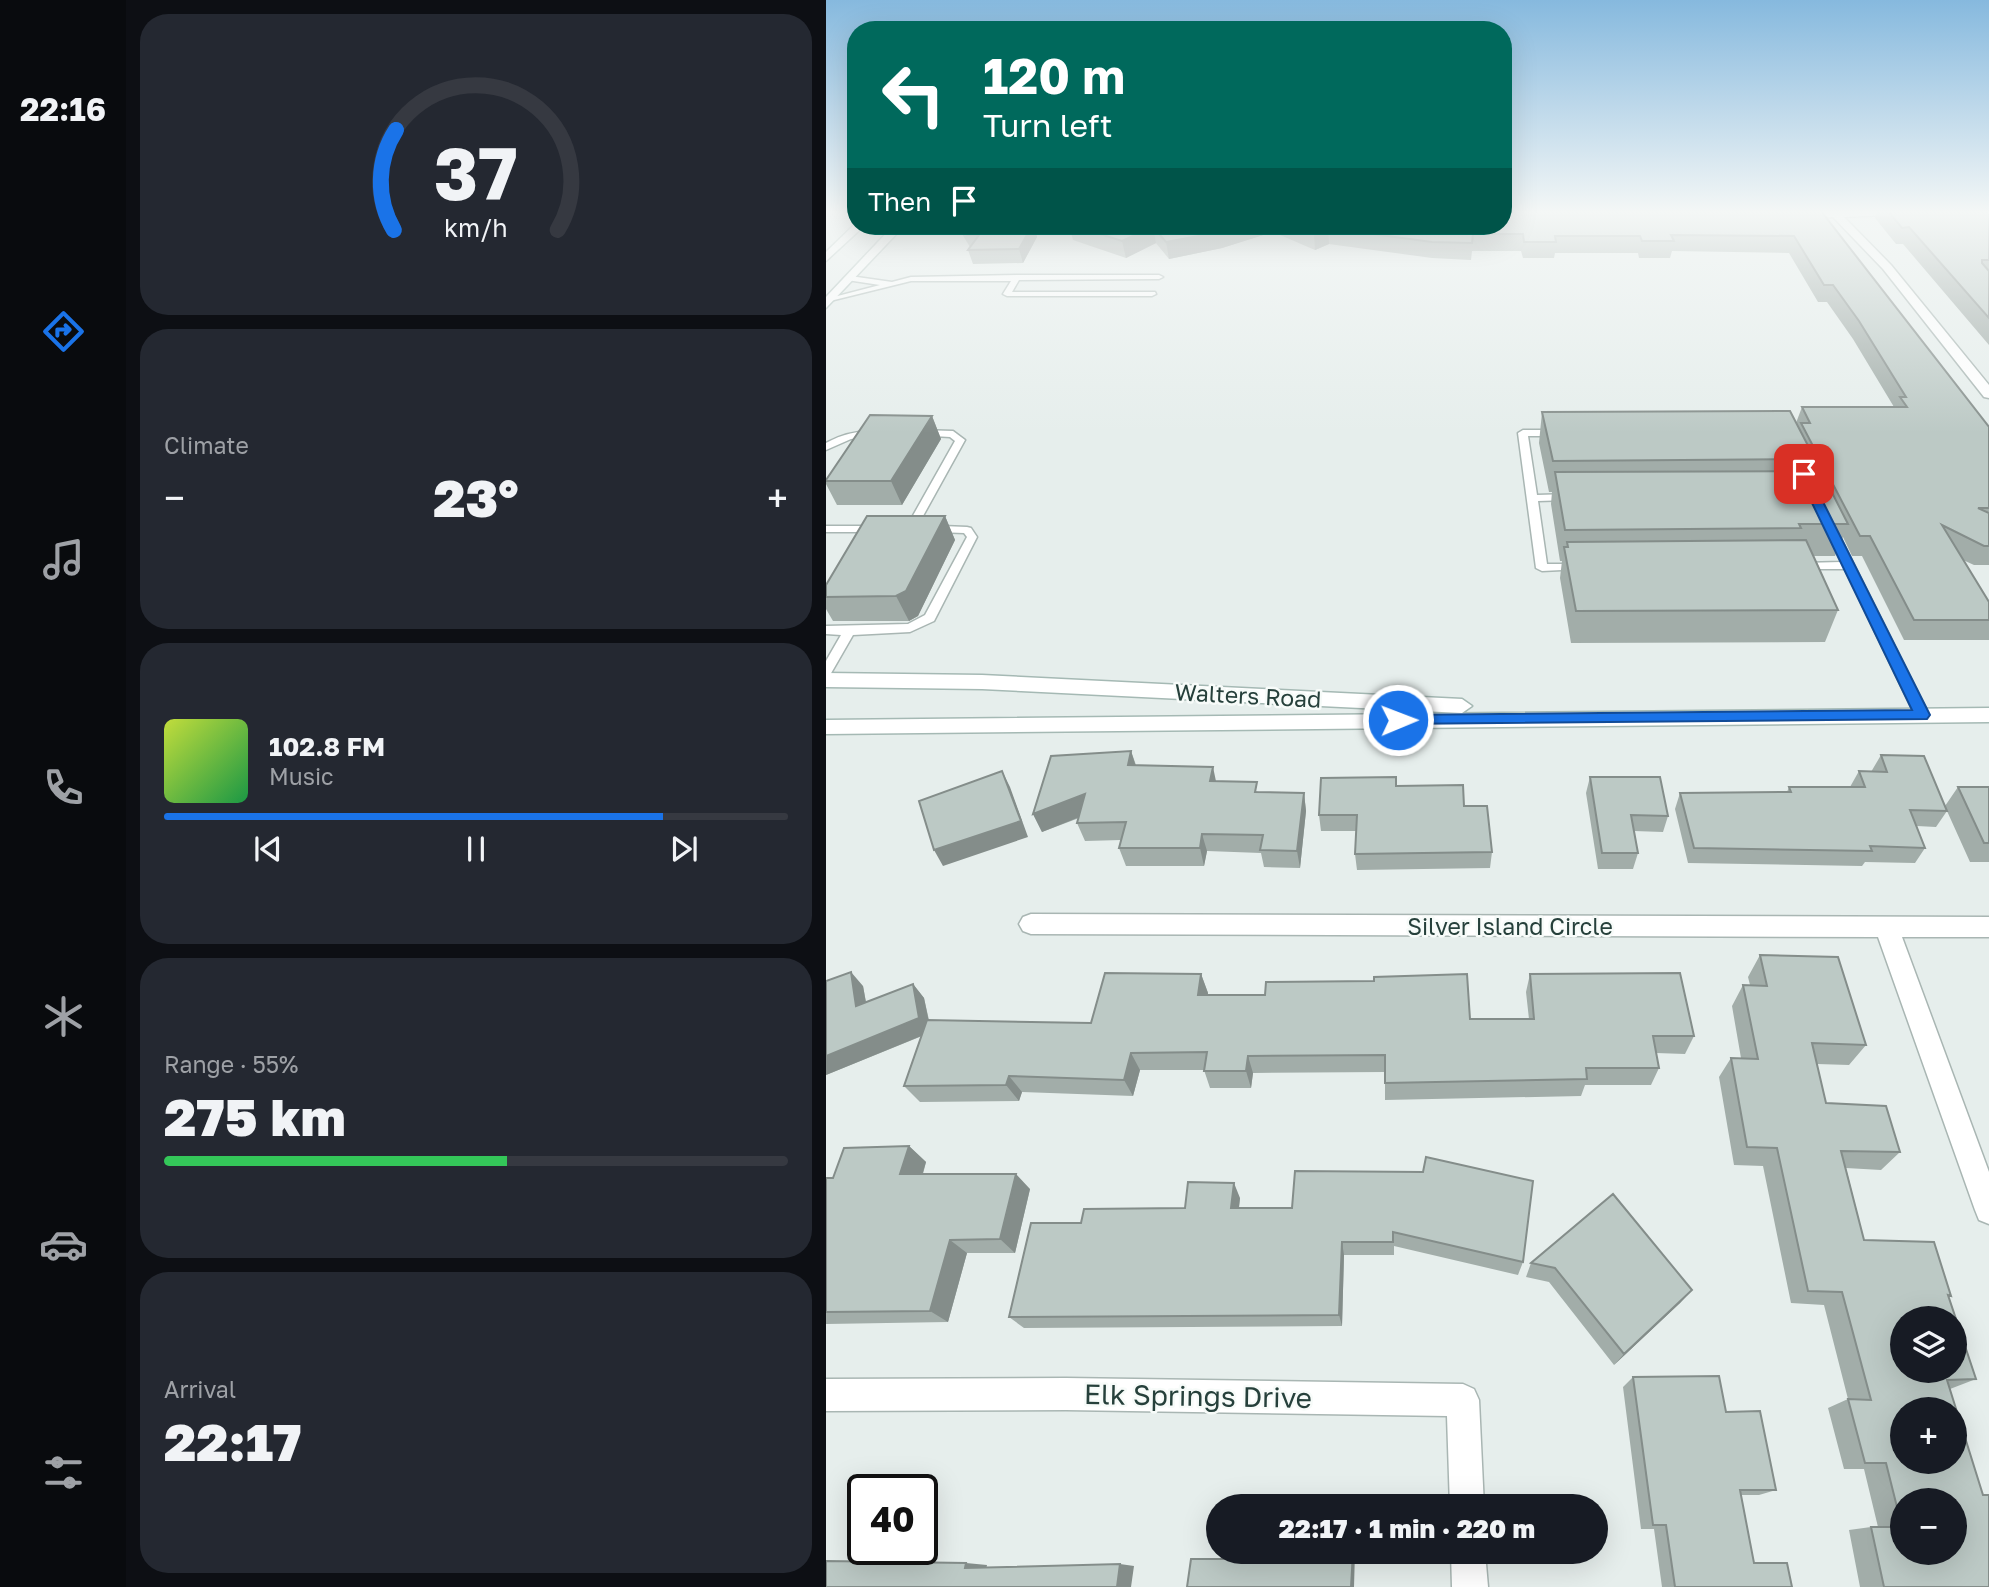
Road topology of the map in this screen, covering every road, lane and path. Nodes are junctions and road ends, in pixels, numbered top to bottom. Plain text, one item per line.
1 (844, 285) edge
2 (889, 285) edge
3 (1012, 285) edge
4 (1902, 285) edge
5 (1152, 294) dead end
6 (827, 303) edge
7 (1989, 394) edge
8 (891, 433) edge
9 (903, 433) edge
10 (1577, 433) edge
11 (826, 447) edge
12 (1586, 497) edge
13 (1532, 498) junction
14 (1825, 519) edge
15 (911, 528) junction
16 (826, 529) edge
17 (1848, 565) junction
18 (1793, 566) edge
19 (1584, 567) edge
20 (826, 631) edge
21 (849, 631) junction
22 (826, 672) edge
23 (826, 680) edge
24 (1922, 715) junction
25 (1989, 715) edge
26 (1671, 717) junction
27 (826, 727) edge
28 (1031, 924) dead end
29 (1989, 927) edge
30 (1887, 929) junction
31 (1989, 1210) edge
32 (826, 1395) edge
33 (1467, 1494) edge
34 (1469, 1564) edge
35 (1470, 1587) edge

1 - 6 street
2 - 6 lane
3 - 5 lane
4 - 7 street
8 - 11 lane
9 - 15 lane
10 - 13 lane
12 - 13 lane
13 - 19 lane
14 - 17 lane
15 - 16 lane
15 - 21 lane
17 - 18 lane
17 - 24 lane
20 - 21 lane
21 - 22 lane
23 - 26 street, Walters Road
24 - 25 street, Walters Road
24 - 26 street, Walters Road
26 - 27 street, Walters Road
28 - 30 street, Silver Island Circle
29 - 30 street, Silver Island Circle
30 - 31 street
32 - 33 street, Elk Springs Drive
34 - 35 street

